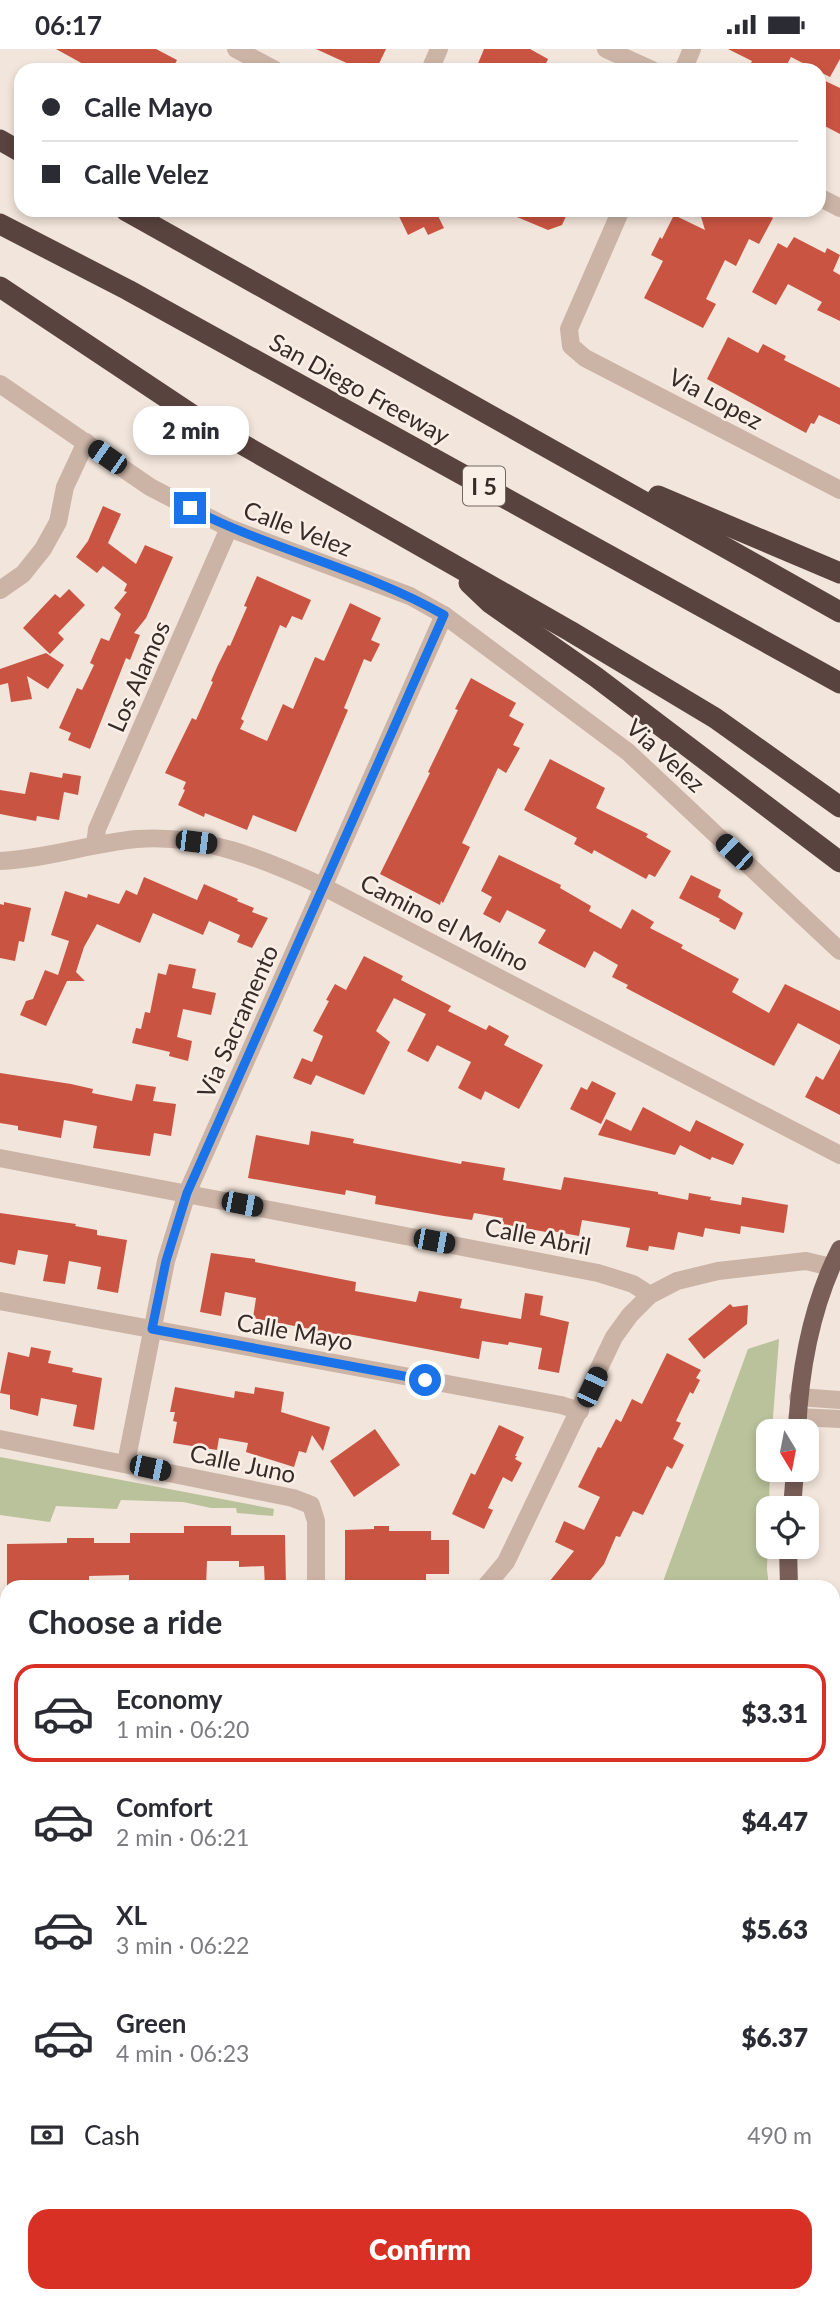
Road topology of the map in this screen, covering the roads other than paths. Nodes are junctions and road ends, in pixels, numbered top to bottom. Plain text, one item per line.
1 (236, 49) edge
2 (606, 49) edge
3 (262, 63) edge
4 (637, 63) edge
5 (137, 217) edge
6 (618, 217) edge
7 (0, 225) edge
8 (0, 287) edge
9 (0, 384) edge
10 (86, 442) junction
11 (553, 450) junction
12 (840, 490) edge
13 (229, 529) junction
14 (442, 558) junction
15 (840, 573) edge
16 (0, 590) edge
17 (840, 612) edge
18 (444, 615) junction
19 (840, 683) edge
20 (840, 807) edge
21 (95, 845) junction
22 (0, 861) edge
23 (840, 862) edge
24 (323, 886) junction
25 (840, 951) edge
26 (840, 1154) edge
27 (0, 1158) edge
28 (187, 1193) junction
29 (840, 1248) edge
30 (831, 1267) junction
31 (650, 1295) junction
32 (0, 1301) edge
33 (152, 1329) junction
34 (798, 1397) junction
35 (840, 1400) edge
36 (580, 1411) junction
37 (797, 1419) edge
38 (840, 1419) edge
39 (819, 1421) edge
40 (0, 1439) edge
41 (126, 1463) junction
42 (788, 1559) edge
43 (316, 1580) edge
44 (491, 1580) edge
45 (789, 1580) edge

1 - 3 street
2 - 4 street
5 - 11 highway, San Diego Freeway
6 - 12 street, Via Lopez
7 - 19 highway, San Diego Freeway / I 5
8 - 14 highway
9 - 10 street, Calle Velez
10 - 13 street, Calle Velez
10 - 16 street
11 - 15 highway
11 - 17 highway, San Diego Freeway
13 - 18 street, Calle Velez
13 - 21 street, Los Alamos
14 - 20 highway
14 - 23 highway
18 - 24 street, Via Sacramento
18 - 25 street, Via Velez
21 - 22 street, Camino el Molino
21 - 24 street, Camino el Molino
24 - 26 street, Camino el Molino
24 - 28 street, Via Sacramento
27 - 28 street, Calle Abril
28 - 31 street, Calle Abril
28 - 33 street, Via Sacramento
29 - 30 main road
30 - 31 street
30 - 34 main road
31 - 36 street
32 - 33 street, Calle Mayo
33 - 36 street, Calle Mayo
33 - 41 street, Via Sacramento
34 - 35 street
34 - 37 main road
36 - 44 street
38 - 39 street
40 - 41 street, Calle Juno
41 - 43 street, Calle Juno
42 - 45 main road

